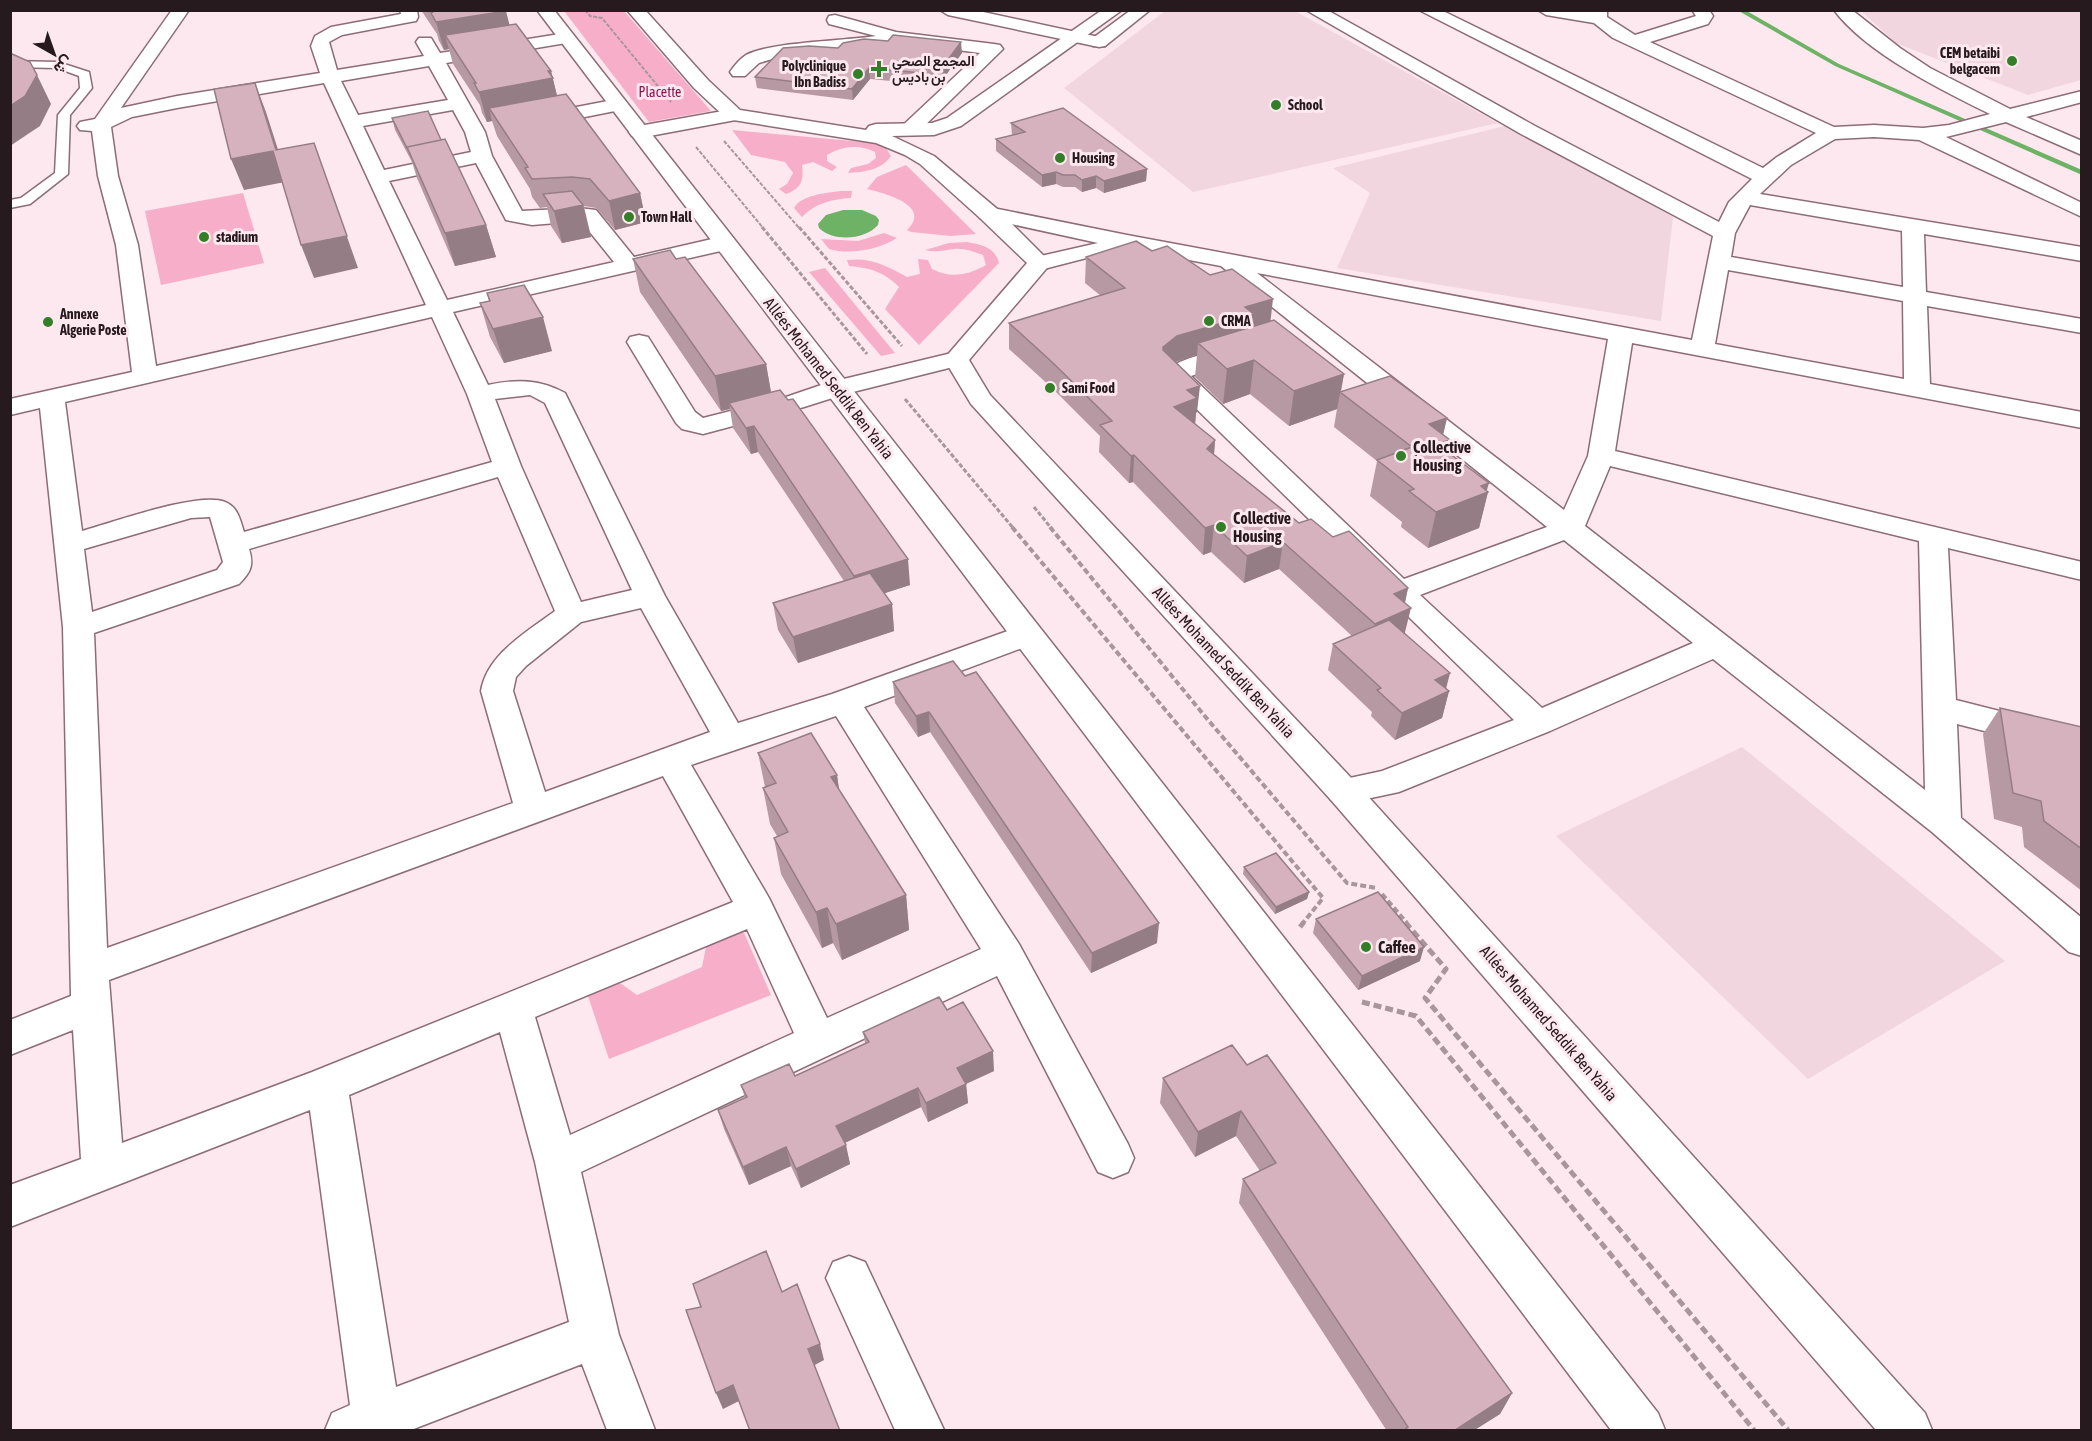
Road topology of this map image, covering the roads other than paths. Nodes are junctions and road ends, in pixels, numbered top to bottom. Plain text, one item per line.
1 (181, 10) edge
2 (545, 10) edge
3 (948, 10) edge
4 (1114, 10) edge
5 (1142, 10) edge
6 (1314, 10) edge
7 (1342, 10) edge
8 (1427, 10) edge
9 (1546, 10) edge
10 (1700, 10) edge
11 (1842, 10) edge
12 (622, 12) edge
13 (409, 14) edge
14 (1599, 15) edge
15 (835, 20) dead end
16 (1075, 36) junction
17 (898, 37) junction
18 (566, 38) junction
19 (1634, 41) junction
20 (1099, 42) junction
21 (434, 59) junction
22 (10, 64) edge
23 (739, 72) dead end
24 (1052, 75) dead end
25 (330, 77) junction
26 (1024, 95) dead end
27 (2082, 96) edge
28 (458, 104) junction
29 (618, 105) junction
30 (2008, 116) junction
31 (353, 122) junction
32 (519, 124) edge
33 (94, 125) junction
34 (497, 128) edge
35 (728, 128) junction
36 (835, 130) junction
37 (1528, 130) junction
38 (908, 131) junction
39 (475, 132) junction
40 (639, 132) junction
41 (1831, 134) junction
42 (1923, 134) junction
43 (2082, 149) edge
44 (943, 150) junction
45 (482, 156) junction
46 (378, 177) junction
47 (1765, 177) junction
48 (1745, 198) junction
49 (10, 204) edge
50 (2082, 211) edge
51 (988, 213) junction
52 (1913, 226) junction
53 (1724, 233) junction
54 (1127, 242) junction
55 (725, 243) junction
56 (2082, 254) edge
57 (1228, 261) junction
58 (1719, 262) junction
59 (1040, 263) junction
60 (628, 265) junction
61 (1914, 295) junction
62 (438, 309) junction
63 (2082, 326) edge
64 (1621, 334) junction
65 (639, 342) dead end
66 (1261, 346) edge
67 (1702, 349) junction
68 (956, 359) junction
69 (145, 377) junction
70 (836, 388) junction
71 (1917, 388) junction
72 (480, 394) junction
73 (52, 397) junction
74 (10, 407) edge
75 (2082, 420) edge
76 (1601, 456) junction
77 (507, 466) junction
78 (1570, 528) junction
79 (1933, 535) junction
80 (69, 544) junction
81 (233, 544) junction
82 (2082, 571) edge
83 (1399, 592) junction
84 (650, 596) junction
85 (571, 614) junction
86 (78, 627) junction
87 (1027, 635) junction
88 (1717, 645) junction
89 (844, 702) junction
90 (1940, 708) junction
91 (1538, 723) junction
92 (730, 738) junction
93 (2082, 744) edge
94 (671, 760) junction
95 (1343, 790) junction
96 (533, 810) junction
97 (1944, 824) junction
98 (756, 909) junction
99 (2082, 941) edge
100 (1005, 955) junction
101 (90, 988) junction
102 (513, 1008) junction
103 (10, 1038) edge
104 (819, 1041) junction
105 (327, 1085) junction
106 (1113, 1158) dead end
107 (557, 1162) junction
108 (103, 1170) junction
109 (10, 1206) edge
110 (849, 1278) dead end
111 (596, 1335) junction
112 (363, 1425) edge
113 (631, 1431) edge
114 (920, 1431) edge
115 (1641, 1431) edge
116 (1908, 1431) edge

1 - 33 street
2 - 18 street, Allées Mohamed Seddik Ben Yahia
3 - 16 street
4 - 16 street
5 - 20 street
6 - 37 street
7 - 37 street
8 - 47 street
9 - 14 street
10 - 19 street
11 - 30 street
12 - 35 street
13 - 21 street
13 - 25 street
14 - 19 street
15 - 17 street
16 - 20 street
16 - 38 street
17 - 23 street
17 - 38 street
18 - 21 street
18 - 29 street, Allées Mohamed Seddik Ben Yahia
19 - 41 street
20 - 24 street
21 - 25 street
21 - 28 street
22 - 49 lane
25 - 31 street
25 - 33 street
26 - 44 street
27 - 30 street
28 - 31 street
28 - 39 street
29 - 32 street
29 - 40 street, Allées Mohamed Seddik Ben Yahia
30 - 42 street
30 - 43 street
31 - 46 street
33 - 69 street
34 - 39 street
35 - 36 street
35 - 40 street
36 - 38 street
36 - 44 street
37 - 53 street
39 - 45 street
40 - 55 street, Allées Mohamed Seddik Ben Yahia
41 - 42 street
41 - 47 street
42 - 50 street
44 - 51 street
45 - 46 street
45 - 60 street
46 - 62 street
47 - 48 street
48 - 52 street
48 - 53 street
51 - 54 street
51 - 59 street
52 - 56 street
52 - 61 street
53 - 58 street
54 - 57 street
54 - 59 street
55 - 60 street
55 - 70 street, Allées Mohamed Seddik Ben Yahia
57 - 64 street
57 - 78 street
58 - 61 street
58 - 67 street
59 - 68 street
60 - 62 street
61 - 63 street
61 - 71 street
62 - 69 street
62 - 72 street
64 - 67 street
64 - 76 street
65 - 70 street
66 - 83 street
67 - 71 street
68 - 70 street
68 - 95 street, Allées Mohamed Seddik Ben Yahia
69 - 73 street
70 - 87 street, Allées Mohamed Seddik Ben Yahia
71 - 75 street
72 - 77 street
72 - 84 street
73 - 74 street
73 - 80 street
76 - 78 street
76 - 79 street
77 - 81 street
77 - 85 street
78 - 83 street
78 - 88 street
79 - 82 street
79 - 90 street
80 - 81 street
80 - 86 street
81 - 86 street
83 - 91 street
84 - 85 street
84 - 92 street
85 - 96 street
86 - 101 street
87 - 89 street
87 - 115 street, Allées Mohamed Seddik Ben Yahia
88 - 91 street
88 - 97 street
89 - 92 street
89 - 100 street
90 - 93 street
90 - 97 street
91 - 95 street
92 - 94 street
94 - 96 street
94 - 98 street
95 - 116 street, Allées Mohamed Seddik Ben Yahia
96 - 101 street
97 - 99 street
98 - 102 street
98 - 104 street
100 - 104 street
100 - 106 street
101 - 103 street
101 - 108 street
102 - 105 street
102 - 107 street
104 - 107 street
105 - 108 street
105 - 112 street
107 - 111 street
108 - 109 street
110 - 114 street
111 - 112 street
111 - 113 street

